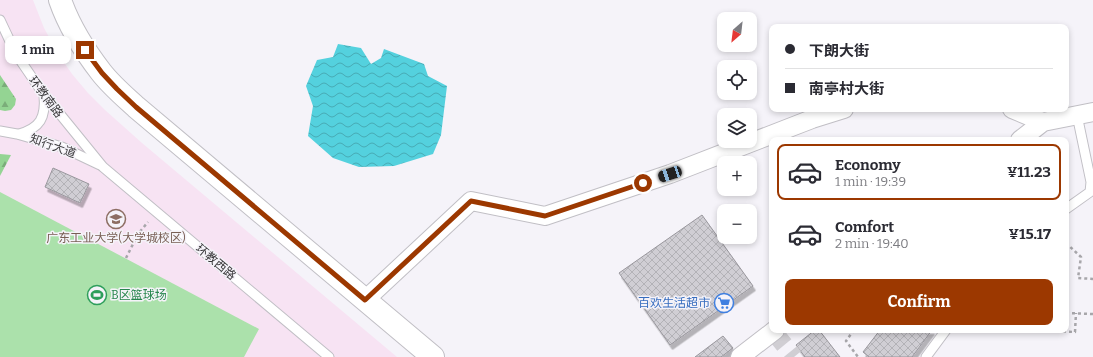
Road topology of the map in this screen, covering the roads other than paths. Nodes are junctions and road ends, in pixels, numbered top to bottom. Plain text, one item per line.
1 (60, 0) edge
2 (0, 20) edge
3 (44, 96) junction
4 (834, 112) edge
5 (1019, 112) edge
6 (1085, 113) edge
7 (1043, 122) junction
8 (0, 131) edge
9 (17, 134) junction
10 (1024, 137) edge
11 (103, 167) junction
12 (1092, 182) edge
13 (1069, 207) edge
14 (365, 300) junction
15 (771, 333) edge
16 (944, 333) edge
17 (328, 357) edge
18 (433, 357) edge
19 (740, 357) edge
20 (926, 357) edge

1 - 14 street
2 - 3 lane, 环教南路
3 - 9 lane
3 - 11 lane, 环教南路
4 - 14 street
5 - 7 street
6 - 7 street
6 - 12 lane
7 - 10 street
8 - 9 lane, 知行大道
9 - 11 lane, 知行大道
11 - 17 lane, 环教西路
12 - 13 lane
14 - 18 street
15 - 19 street
16 - 20 lane

